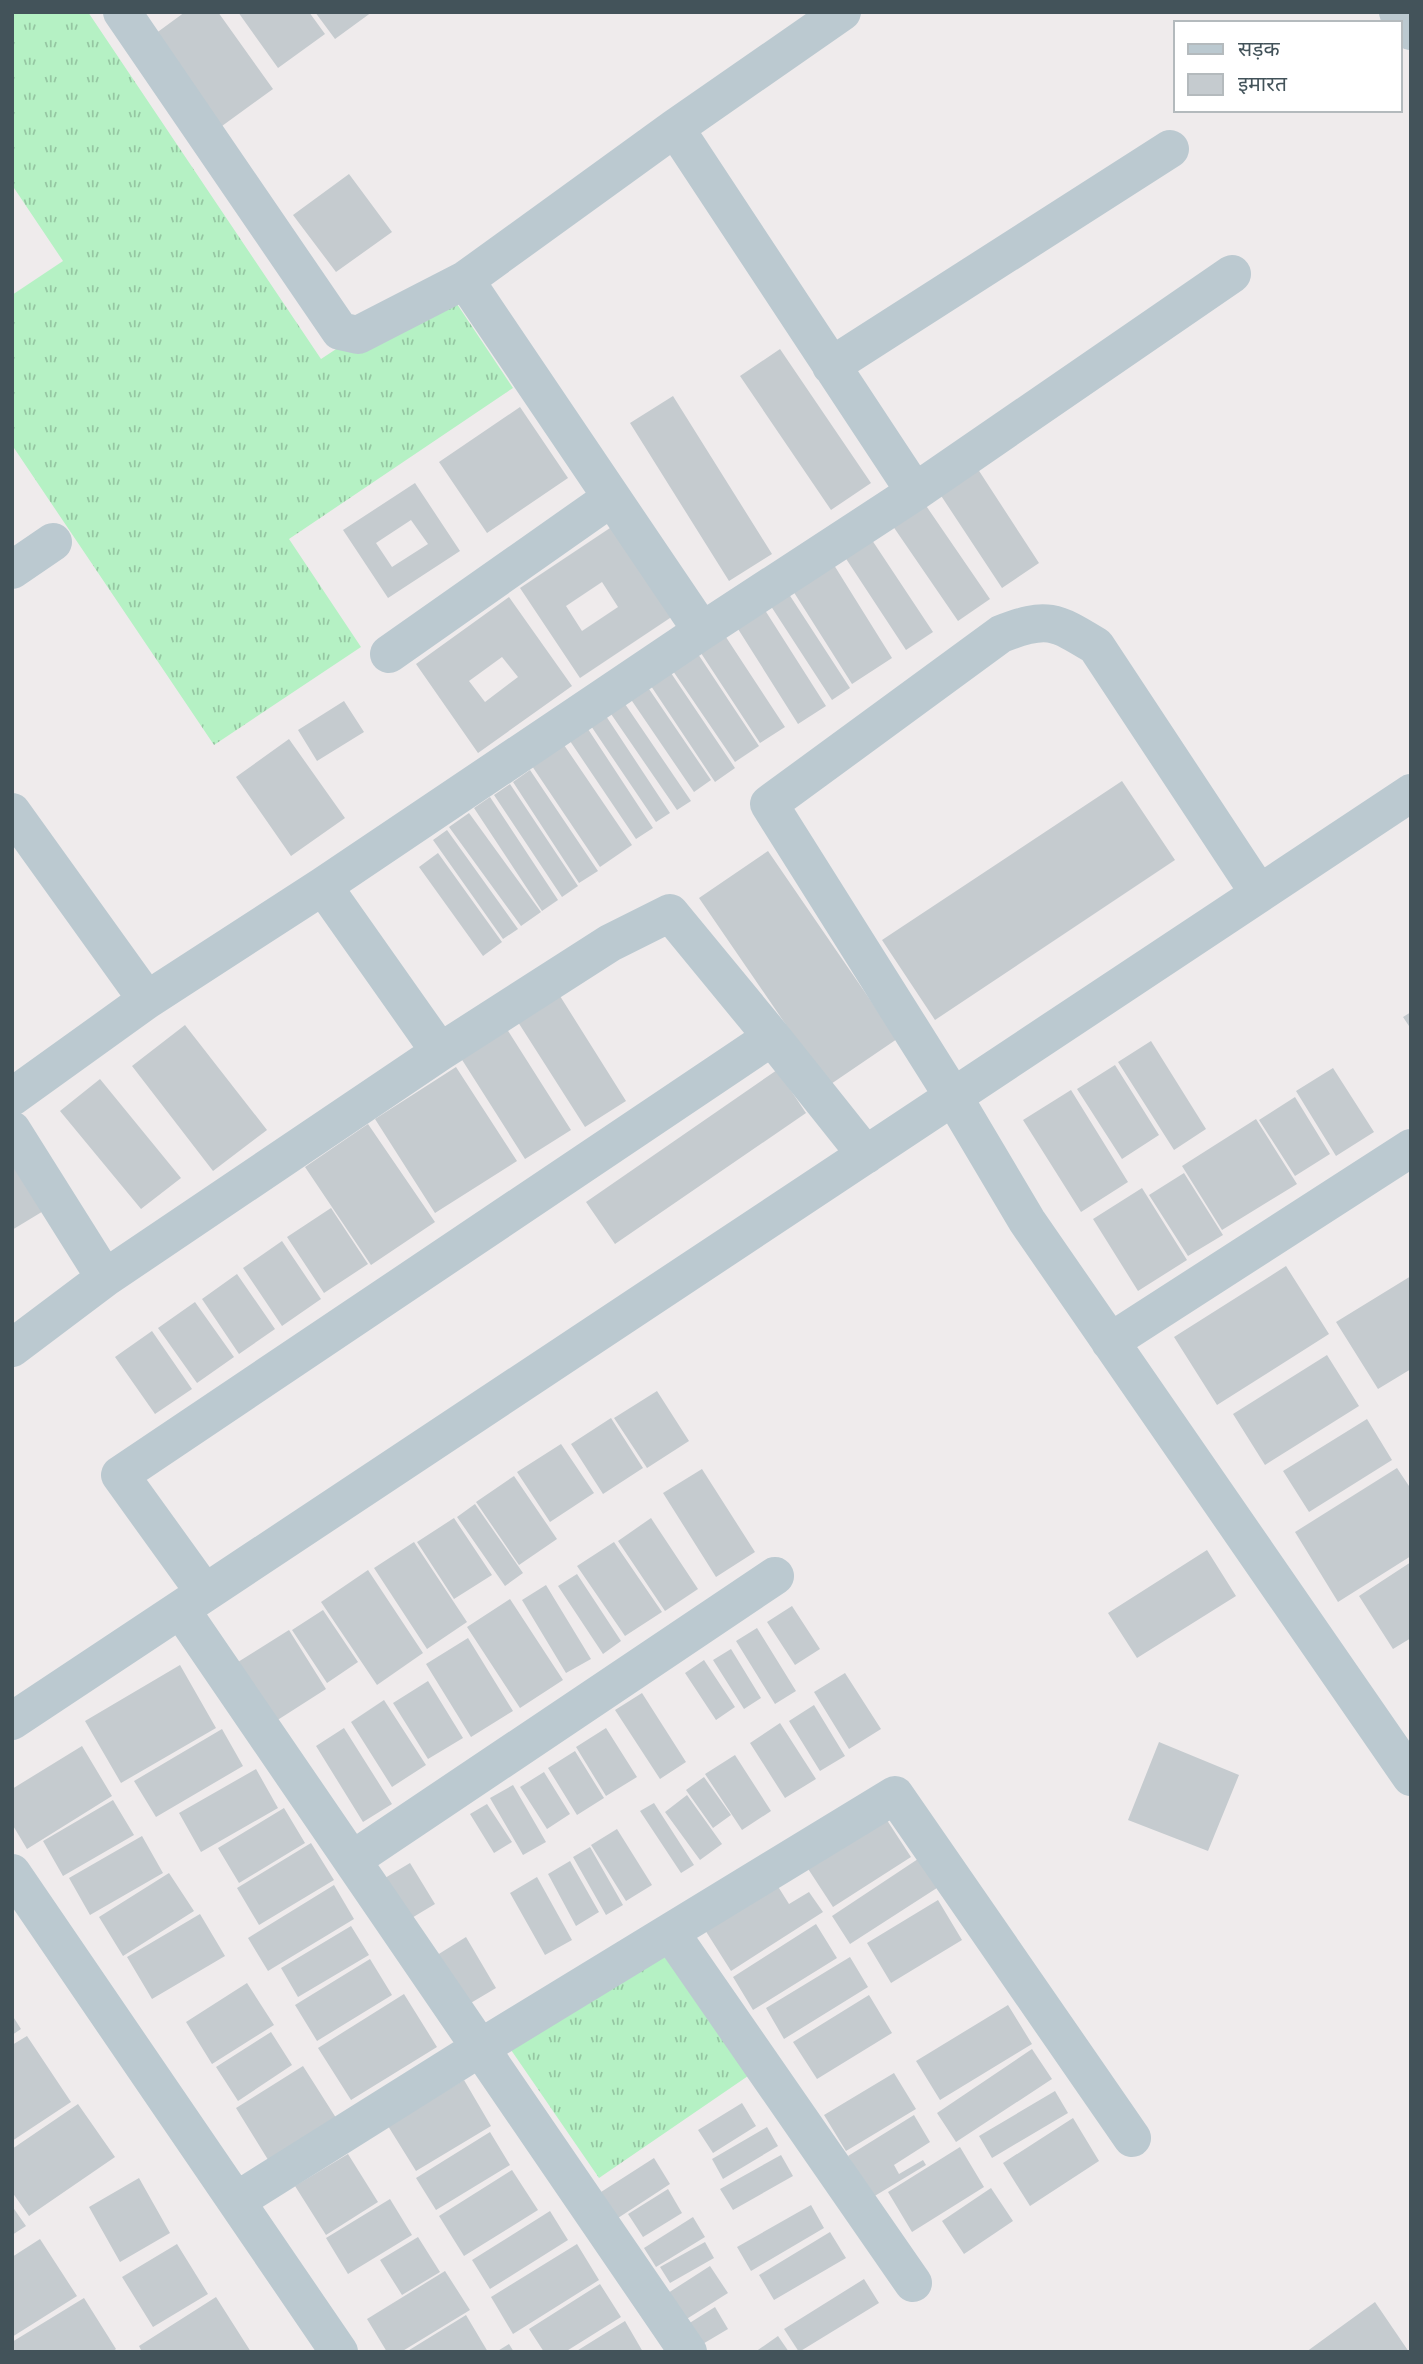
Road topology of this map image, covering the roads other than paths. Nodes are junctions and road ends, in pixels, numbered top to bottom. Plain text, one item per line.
1 (122, 12) edge
2 (842, 12) edge
3 (1398, 12) edge
4 (1411, 30) edge
5 (675, 128) junction
6 (1170, 149) dead end
7 (1232, 274) dead end
8 (465, 280) junction
9 (831, 366) junction
10 (915, 492) junction
11 (611, 498) junction
12 (54, 542) dead end
13 (12, 570) edge
14 (702, 631) junction
15 (389, 654) dead end
16 (1411, 793) edge
17 (12, 811) edge
18 (323, 886) junction
19 (1259, 893) junction
20 (147, 1000) junction
21 (772, 1037) junction
22 (440, 1052) junction
23 (12, 1097) edge
24 (954, 1098) junction
25 (12, 1130) edge
26 (1411, 1148) edge
27 (866, 1155) junction
28 (105, 1278) junction
29 (1110, 1342) junction
30 (12, 1348) edge
31 (775, 1576) dead end
32 (193, 1602) junction
33 (12, 1721) edge
34 (1411, 1777) edge
35 (352, 1860) junction
36 (12, 1874) edge
37 (670, 1932) junction
38 (480, 2048) junction
39 (1132, 2138) dead end
40 (236, 2201) junction
41 (913, 2283) dead end
42 (339, 2352) edge
43 (688, 2352) edge

1 - 8 street
2 - 5 street
3 - 4 street
5 - 8 street
5 - 9 street
6 - 9 street
7 - 10 street
8 - 11 street
9 - 10 street
10 - 14 street
11 - 14 street
11 - 15 street
12 - 13 street
14 - 18 street
16 - 19 street
17 - 20 street
18 - 20 street
18 - 22 street
19 - 24 street
19 - 24 street
20 - 23 street
21 - 22 street
21 - 27 street
21 - 32 street
22 - 28 street
24 - 27 street
24 - 29 street
25 - 28 street
26 - 29 street
27 - 32 street
28 - 30 street
29 - 34 street
31 - 35 street
32 - 33 street
32 - 35 street
35 - 38 street
36 - 40 street
37 - 38 street
37 - 39 street
37 - 41 street
38 - 40 street
38 - 43 street
40 - 42 street

